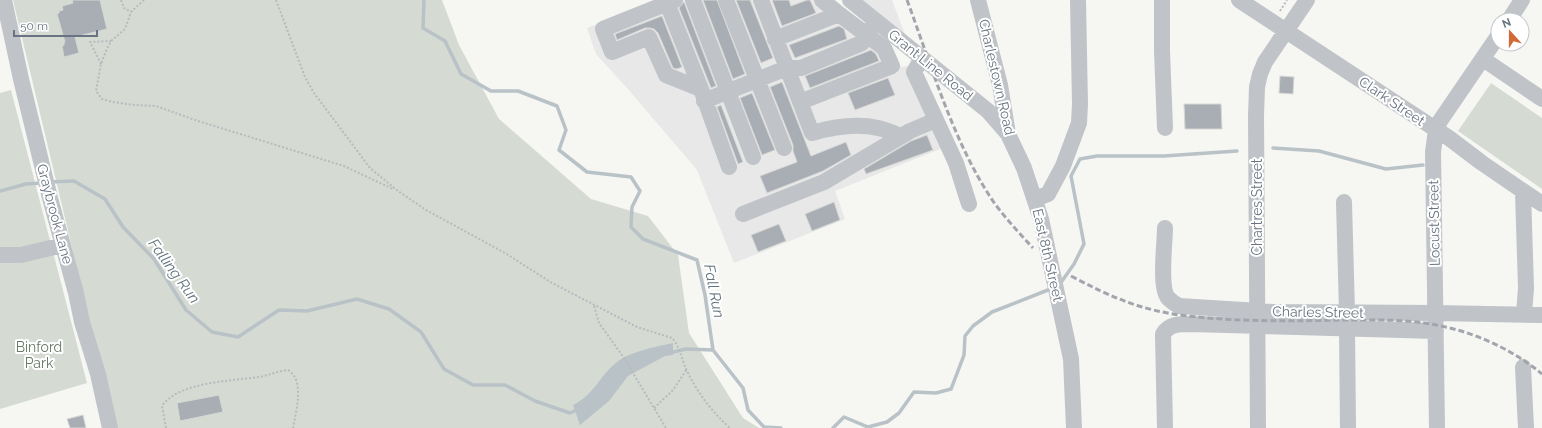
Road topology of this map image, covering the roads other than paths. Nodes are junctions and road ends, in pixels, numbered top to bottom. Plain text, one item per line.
1 (4, 0) edge
2 (693, 0) edge
3 (726, 0) edge
4 (761, 0) edge
5 (822, 0) edge
6 (978, 0) edge
7 (1078, 0) edge
8 (1162, 0) edge
9 (1239, 0) edge
10 (1307, 0) edge
11 (1522, 0) edge
12 (671, 2) edge
13 (857, 3) edge
14 (1514, 12) edge
15 (839, 14) junction
16 (876, 22) junction
17 (1286, 31) junction
18 (866, 36) junction
19 (776, 39) junction
20 (1490, 48) edge
21 (922, 58) junction
22 (1483, 59) junction
23 (786, 68) junction
24 (757, 80) junction
25 (728, 92) junction
26 (702, 95) junction
27 (1542, 99) edge
28 (800, 102) junction
29 (936, 120) junction
30 (1165, 128) dead end
31 (1436, 130) junction
32 (1008, 134) junction
33 (901, 136) junction
34 (784, 148) dead end
35 (752, 158) dead end
36 (729, 167) dead end
37 (1523, 192) junction
38 (1035, 199) junction
39 (1344, 202) dead end
40 (969, 204) dead end
41 (1542, 204) edge
42 (743, 214) dead end
43 (1165, 228) dead end
44 (63, 245) junction
45 (0, 255) edge
46 (1347, 312) junction
47 (1436, 313) junction
48 (1524, 314) junction
49 (1542, 315) edge
50 (1258, 319) junction
51 (1347, 329) junction
52 (1436, 332) junction
53 (1523, 367) dead end
54 (110, 428) edge
55 (1074, 428) edge
56 (1165, 428) edge
57 (1258, 428) edge
58 (1348, 428) edge
59 (1437, 428) edge
60 (1526, 428) edge

1 - 44 street, Graybrook Lane
2 - 25 street
3 - 24 street
4 - 19 street
5 - 15 street
6 - 32 street, Charlestown Road
7 - 38 street, East 8th Street
8 - 30 street
9 - 17 street, Clark Street
10 - 17 street, Chartres Street
11 - 14 street
12 - 26 street
12 - 26 street
13 - 16 street, Grant Line Road
15 - 18 street
15 - 19 street
16 - 18 street
16 - 21 street, Grant Line Road
17 - 31 street, Clark Street
17 - 50 street, Chartres Street
18 - 23 street
18 - 28 street
19 - 23 street
20 - 22 street, Locust Street
21 - 29 street
21 - 32 street, Grant Line Road
22 - 27 street
22 - 31 street, Locust Street
23 - 24 street
23 - 28 street
24 - 25 street
24 - 34 street
25 - 26 street
25 - 35 street
26 - 36 street
28 - 33 street
29 - 33 street
29 - 40 street
31 - 37 street, Clark Street
31 - 47 street, Locust Street
32 - 38 street, Charlestown Road
33 - 42 street
37 - 41 street, Clark Street
37 - 48 street
38 - 55 street, East 8th Street
39 - 46 street
43 - 50 street, Charles Street
44 - 45 street
44 - 54 street, Graybrook Lane
46 - 47 street, Charles Street
46 - 50 street, Charles Street
47 - 48 street, Charles Street
47 - 52 street, Locust Street
48 - 49 street, Charles Street
50 - 51 street
50 - 56 street
50 - 57 street, Chartres Street
51 - 52 street
51 - 58 street
52 - 59 street, Locust Street
53 - 60 street

